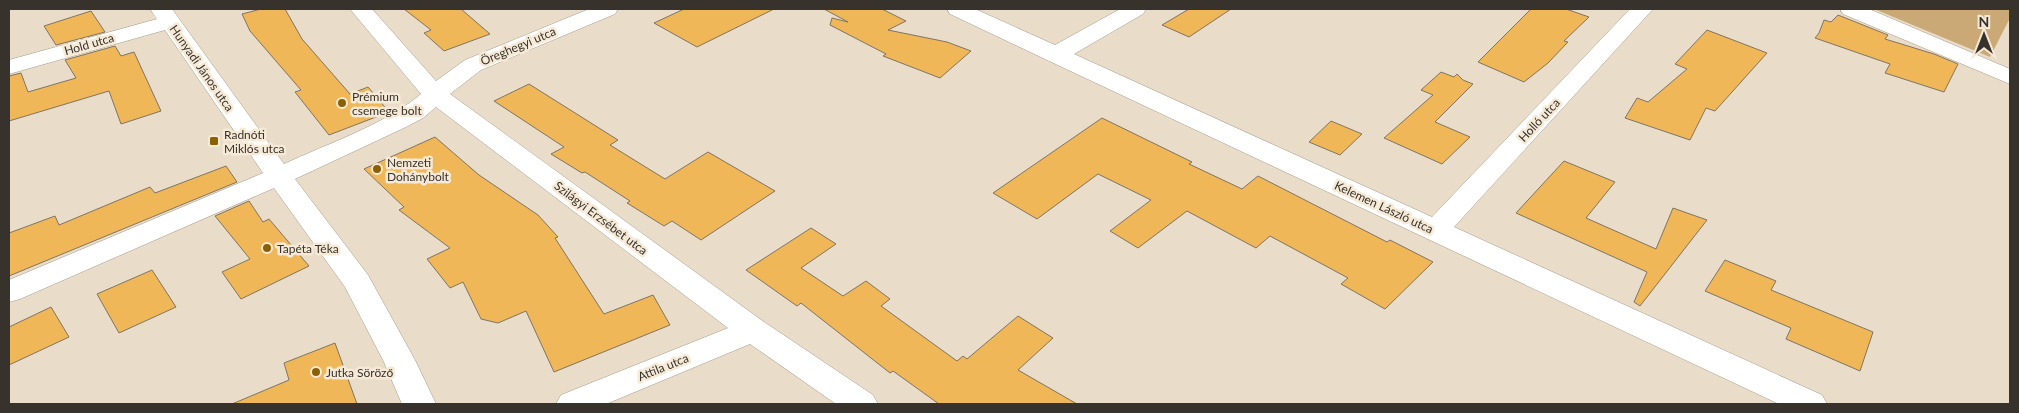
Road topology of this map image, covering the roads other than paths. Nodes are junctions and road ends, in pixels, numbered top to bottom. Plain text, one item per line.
1 (362, 9) edge
2 (607, 9) edge
3 (958, 9) edge
4 (1135, 9) edge
5 (1642, 9) edge
6 (1851, 9) edge
7 (165, 15) edge
8 (1055, 55) junction
9 (9, 67) edge
10 (2010, 77) edge
11 (434, 94) junction
12 (279, 176) junction
13 (1435, 231) junction
14 (9, 292) edge
15 (753, 330) junction
16 (419, 404) edge
17 (573, 404) edge
18 (861, 404) edge
19 (1810, 404) edge

1 - 11 street, Szilágyi Erzsébet utca
2 - 11 street, Öreghegyi utca
3 - 8 street, Kelemen László utca
4 - 8 street
5 - 13 street, Holló utca
6 - 10 street
7 - 9 street, Hold utca
7 - 12 street, Hunyadi János utca
8 - 13 street, Kelemen László utca
11 - 12 street
11 - 15 street, Szilágyi Erzsébet utca
12 - 14 street
12 - 16 street, Hunyadi János utca
13 - 19 street, Kelemen László utca
15 - 17 street, Attila utca
15 - 18 street, Szilágyi Erzsébet utca

